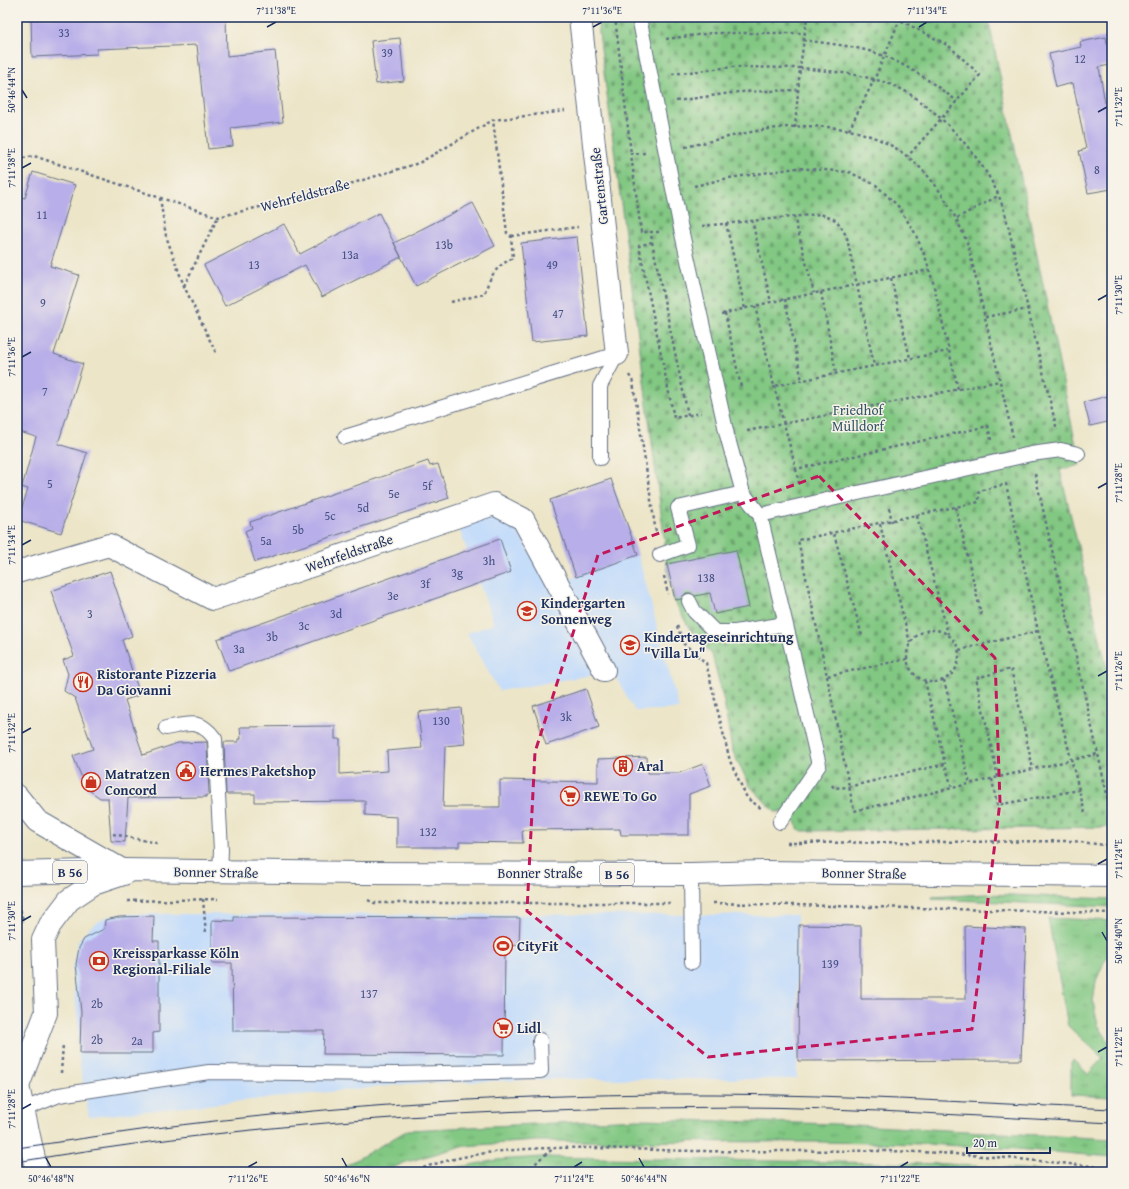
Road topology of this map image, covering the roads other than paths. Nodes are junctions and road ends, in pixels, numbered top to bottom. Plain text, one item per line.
1 (580, 17) edge
2 (639, 17) edge
3 (618, 354) junction
4 (345, 437) dead end
5 (1078, 454) dead end
6 (600, 458) dead end
7 (743, 493) junction
8 (760, 515) junction
9 (660, 555) dead end
10 (17, 572) edge
11 (689, 601) dead end
12 (785, 624) junction
13 (604, 670) dead end
14 (166, 728) dead end
15 (17, 796) edge
16 (780, 822) dead end
17 (128, 870) junction
18 (220, 872) junction
19 (17, 873) edge
20 (691, 874) junction
21 (1112, 876) edge
22 (692, 962) dead end
23 (540, 1040) dead end
24 (18, 1084) edge
25 (22, 1110) junction
26 (37, 1172) edge

1 - 3 street, Gartenstraße
2 - 7 lane
3 - 4 lane
3 - 6 lane
5 - 8 lane
7 - 8 lane
7 - 9 lane
8 - 12 lane
10 - 13 street, Wehrfeldstraße
11 - 12 lane
12 - 16 lane
14 - 18 lane
15 - 17 street
17 - 18 street, Bonner Straße / B 56
17 - 19 street, Bonner Straße / B 56
17 - 24 street
18 - 20 street, Bonner Straße / B 56
20 - 21 street, Bonner Straße / B 56
20 - 22 lane
23 - 25 lane
24 - 25 street
25 - 26 street

